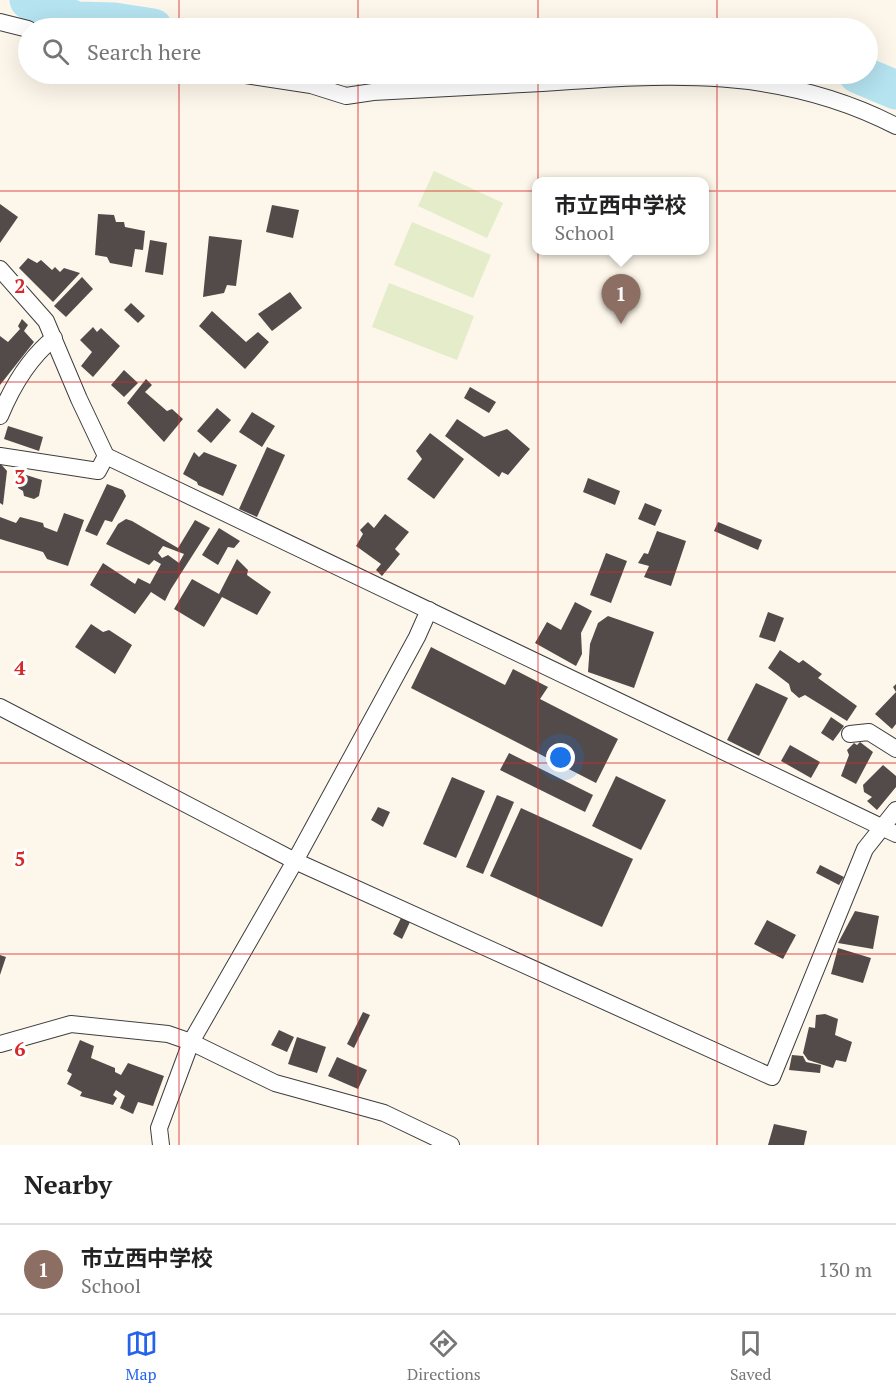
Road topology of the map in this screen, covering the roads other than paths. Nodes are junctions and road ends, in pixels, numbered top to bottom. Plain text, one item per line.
1 (0, 22) edge
2 (18, 26) edge
3 (304, 84) edge
4 (511, 84) edge
5 (774, 84) edge
6 (896, 126) edge
7 (0, 269) edge
8 (54, 338) junction
9 (0, 416) edge
10 (0, 456) edge
11 (106, 456) junction
12 (429, 610) junction
13 (0, 706) edge
14 (850, 734) dead end
15 (896, 749) edge
16 (896, 810) edge
17 (889, 831) edge
18 (295, 861) junction
19 (190, 1042) junction
20 (0, 1044) edge
21 (161, 1145) edge
22 (451, 1145) edge

1 - 2 street
3 - 4 street
5 - 6 street
7 - 8 street
8 - 9 street
8 - 11 street
10 - 11 street
11 - 12 street
12 - 17 street
12 - 18 street
13 - 18 street
14 - 15 street
16 - 17 street
17 - 18 street
18 - 19 street
19 - 20 street
19 - 21 street
19 - 22 street

